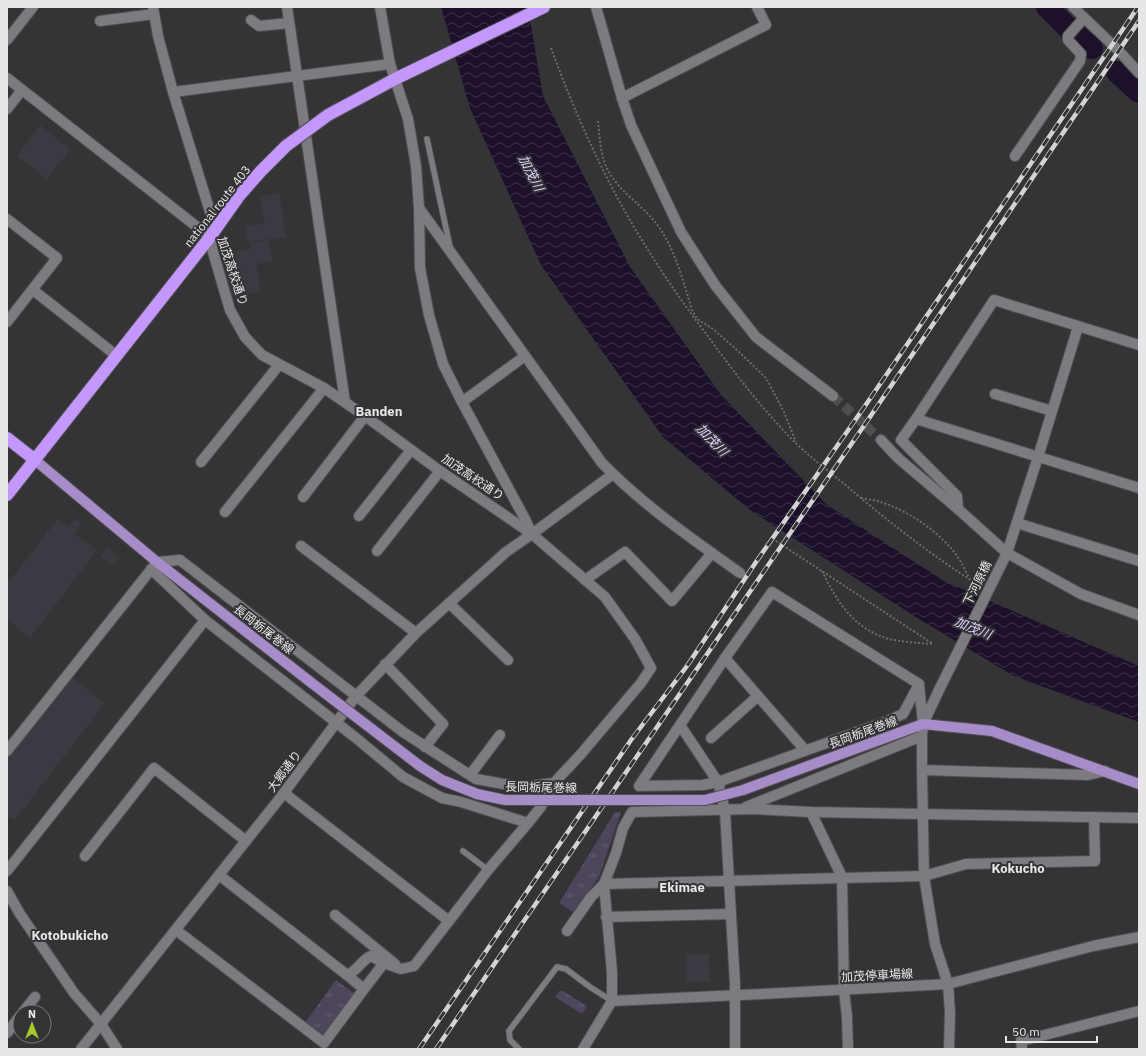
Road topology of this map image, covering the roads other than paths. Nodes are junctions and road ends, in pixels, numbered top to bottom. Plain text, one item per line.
1 (34, 7) edge
2 (287, 7) edge
3 (380, 7) edge
4 (544, 7) edge
5 (596, 7) edge
6 (757, 7) edge
7 (1073, 7) edge
8 (153, 10) edge
9 (250, 20) dead end
10 (100, 21) dead end
11 (1082, 22) junction
12 (289, 23) junction
13 (7, 40) edge
14 (390, 64) junction
15 (1139, 73) edge
16 (297, 75) junction
17 (7, 78) edge
18 (395, 79) junction
19 (22, 90) junction
20 (173, 92) junction
21 (622, 98) junction
22 (7, 109) edge
23 (427, 139) dead end
24 (1014, 156) dead end
25 (419, 208) junction
26 (7, 219) edge
27 (210, 237) junction
28 (451, 252) junction
29 (33, 290) junction
30 (7, 322) edge
31 (1078, 327) junction
32 (1139, 345) edge
33 (117, 356) junction
34 (525, 356) junction
35 (279, 365) junction
36 (324, 388) junction
37 (995, 394) dead end
38 (833, 396) tunnel mouth
39 (345, 402) junction
40 (462, 402) junction
41 (1052, 411) junction
42 (366, 416) junction
43 (916, 419) junction
44 (7, 438) edge
45 (881, 440) tunnel mouth
46 (411, 450) junction
47 (1038, 457) junction
48 (35, 460) junction
49 (201, 462) dead end
50 (440, 471) junction
51 (613, 474) junction
52 (1139, 488) edge
53 (7, 495) edge
54 (303, 497) dead end
55 (958, 508) junction
56 (225, 512) dead end
57 (359, 516) dead end
58 (1017, 523) junction
59 (532, 534) junction
60 (301, 546) dead end
61 (377, 551) dead end
62 (712, 553) junction
63 (1007, 553) junction
64 (1139, 561) edge
65 (154, 566) junction
66 (740, 573) dead end
67 (585, 580) junction
68 (449, 603) junction
69 (1139, 615) edge
70 (205, 620) junction
71 (416, 633) junction
72 (725, 658) junction
73 (508, 660) dead end
74 (385, 664) junction
75 (919, 684) junction
76 (356, 696) junction
77 (758, 696) junction
78 (336, 724) junction
79 (924, 724) junction
80 (680, 725) junction
81 (500, 735) dead end
82 (922, 736) junction
83 (711, 738) dead end
84 (425, 747) junction
85 (805, 750) junction
86 (7, 751) edge
87 (922, 770) junction
88 (1105, 771) junction
89 (470, 775) junction
90 (718, 782) junction
91 (554, 783) junction
92 (1139, 784) edge
93 (284, 793) junction
94 (741, 810) junction
95 (725, 811) junction
96 (811, 812) junction
97 (923, 814) junction
98 (1094, 817) junction
99 (1139, 818) edge
100 (528, 823) junction
101 (246, 841) junction
102 (463, 851) dead end
103 (85, 856) dead end
104 (488, 870) junction
105 (7, 871) edge
106 (219, 875) junction
107 (924, 876) junction
108 (842, 877) junction
109 (729, 881) junction
110 (604, 884) junction
111 (7, 891) edge
112 (731, 914) junction
113 (335, 915) dead end
114 (606, 917) junction
115 (449, 921) junction
116 (176, 930) junction
117 (566, 931) dead end
118 (1139, 937) edge
119 (384, 963) junction
120 (401, 969) junction
121 (347, 975) junction
122 (948, 984) junction
123 (364, 989) junction
124 (844, 990) junction
125 (735, 995) junction
126 (35, 997) dead end
127 (612, 1001) junction
128 (29, 1004) edge
129 (1139, 1011) edge
130 (101, 1024) junction
131 (82, 1049) edge
132 (117, 1049) edge
133 (519, 1049) edge
134 (583, 1049) edge
135 (736, 1049) edge
136 (848, 1049) edge
137 (949, 1049) edge
138 (1022, 1049) edge

1 - 13 street
2 - 12 street
3 - 14 street
4 - 18 highway, national route 403
5 - 21 street
6 - 21 street
7 - 11 street
8 - 10 street
8 - 20 street
9 - 12 street
11 - 15 street
11 - 24 street
12 - 16 street
14 - 16 street
14 - 18 street
16 - 20 street
16 - 39 street
17 - 19 street, 加茂高校通り
18 - 25 street
18 - 27 highway, national route 403, bridge
19 - 22 street
19 - 27 street, 加茂高校通り
20 - 27 street
21 - 38 street
23 - 28 lane
25 - 28 street
25 - 40 street
26 - 29 street
27 - 33 highway, national route 403
27 - 35 street, 加茂高校通り
28 - 34 street
29 - 30 street
29 - 33 street
31 - 32 street
31 - 41 street, 下河原橋
31 - 43 street
33 - 48 highway, national route 403
34 - 40 street
34 - 51 street
35 - 36 street, 加茂高校通り
35 - 49 street
36 - 39 street, 加茂高校通り
36 - 56 street
37 - 41 street
39 - 42 street, 加茂高校通り
40 - 59 street
41 - 47 street, 下河原橋
42 - 46 street, 加茂高校通り
42 - 54 street
43 - 47 street
43 - 55 street
44 - 48 highway
45 - 55 street
46 - 50 street, 加茂高校通り
46 - 57 street
47 - 52 street
47 - 58 street, 下河原橋
48 - 53 highway, national route 403
48 - 65 main road, 長岡栃尾巻線
50 - 59 street, 加茂高校通り
50 - 61 street
51 - 59 street, 大郷通り
51 - 62 street
55 - 63 street
58 - 63 street, 下河原橋
58 - 64 street
59 - 67 street, 加茂高校通り
59 - 68 street, 大郷通り
60 - 71 street
62 - 66 street
62 - 67 street
63 - 69 street
63 - 79 street, 下河原橋
65 - 70 street
65 - 76 street
65 - 79 main road, 長岡栃尾巻線, bridge
65 - 86 street
67 - 91 street, 加茂高校通り
68 - 71 street, 大郷通り
68 - 73 street
70 - 78 street
70 - 105 street
71 - 74 street, 大郷通り
72 - 75 street
72 - 77 street
72 - 80 street
74 - 76 street, 大郷通り
74 - 84 street
75 - 79 street
75 - 85 street
76 - 78 street, 大郷通り
76 - 84 street
77 - 83 street
77 - 85 street
78 - 93 street, 大郷通り
78 - 100 street
79 - 82 street
79 - 88 main road, 長岡栃尾巻線
80 - 90 street
80 - 90 street
81 - 89 street
82 - 87 street
82 - 94 street
84 - 89 street
85 - 90 street
87 - 88 street
87 - 97 street
88 - 92 main road, 長岡栃尾巻線
89 - 91 street
90 - 95 street
91 - 100 street
93 - 101 street, 大郷通り
93 - 115 street
94 - 95 street
94 - 96 street
95 - 109 street
95 - 110 street
96 - 97 street
96 - 108 street
97 - 98 street
97 - 107 street
98 - 99 street
98 - 107 street
100 - 104 street
101 - 103 street
101 - 106 street, 大郷通り
102 - 104 lane
104 - 115 street
106 - 116 street, 大郷通り
106 - 121 street
107 - 108 street
107 - 122 street
108 - 109 street
108 - 124 street
109 - 110 street
109 - 112 street
110 - 114 street
110 - 117 street
111 - 130 street
112 - 114 street
112 - 125 street
113 - 120 street
114 - 127 street
115 - 120 street
116 - 123 street
116 - 130 street, 大郷通り
118 - 122 street, 加茂停車場線
119 - 120 street
119 - 121 street
119 - 123 street
121 - 123 street
122 - 124 street, 加茂停車場線
122 - 137 street
124 - 125 street, 加茂停車場線
124 - 136 street
125 - 127 street, 加茂停車場線
125 - 135 street
126 - 128 street
127 - 133 lane
127 - 134 street
129 - 138 street
130 - 131 street, 大郷通り
130 - 132 street

